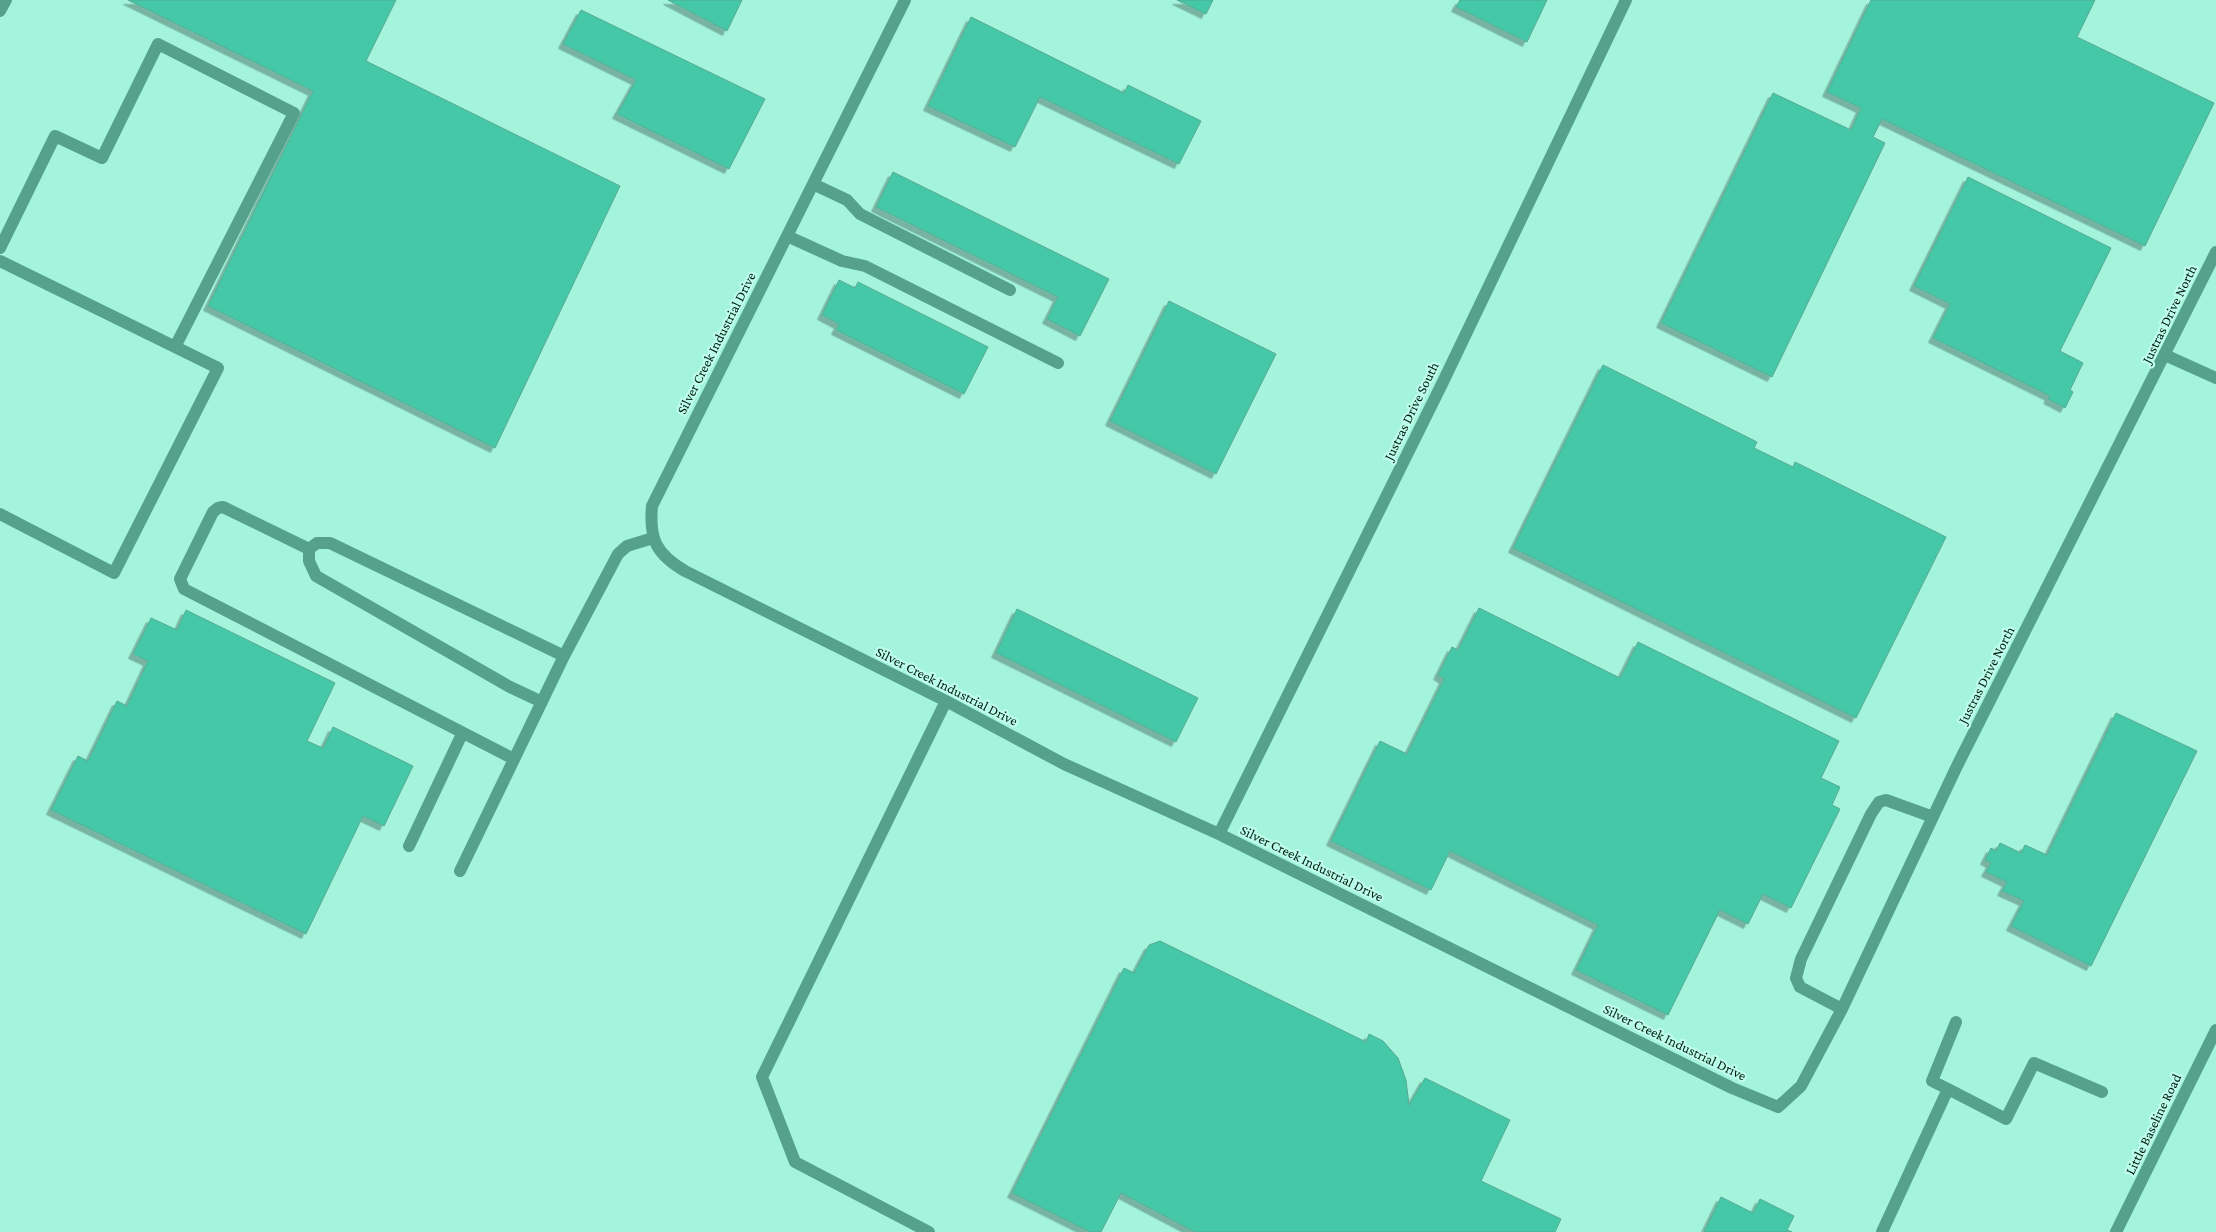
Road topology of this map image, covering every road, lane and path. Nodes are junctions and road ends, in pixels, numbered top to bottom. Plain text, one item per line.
1 (6, 0) edge
2 (905, 0) edge
3 (1626, 0) edge
4 (0, 11) edge
5 (813, 184) junction
6 (787, 236) junction
7 (0, 248) edge
8 (2216, 252) edge
9 (0, 260) edge
10 (1010, 290) dead end
11 (175, 347) junction
12 (2165, 355) junction
13 (1058, 363) dead end
14 (2216, 378) edge
15 (0, 514) edge
16 (653, 538) junction
17 (309, 549) junction
18 (564, 656) junction
19 (946, 701) junction
20 (542, 702) junction
21 (462, 734) junction
22 (514, 759) junction
23 (1933, 817) junction
24 (1219, 834) junction
25 (409, 846) dead end
26 (460, 871) dead end
27 (1842, 1009) junction
28 (1956, 1022) dead end
29 (2216, 1030) edge
30 (1948, 1090) junction
31 (2102, 1092) dead end
32 (1778, 1107) joint
33 (929, 1232) edge
34 (1882, 1232) edge
35 (2116, 1232) edge

1 - 4 street
2 - 5 street, Silver Creek Industrial Drive
3 - 24 street, Justras Drive South
5 - 6 street, Silver Creek Industrial Drive
5 - 10 street
6 - 13 street
6 - 16 street, Silver Creek Industrial Drive
7 - 11 street
8 - 12 street, Justras Drive North
9 - 11 street
11 - 15 street
12 - 14 street
12 - 23 street, Justras Drive North
16 - 18 street
16 - 19 street, Silver Creek Industrial Drive
17 - 18 street
17 - 20 street
17 - 21 street
18 - 20 street
19 - 24 street, Silver Creek Industrial Drive
19 - 33 street
20 - 22 street
21 - 22 street
21 - 25 street
22 - 26 street
23 - 27 street, Justras Drive North
23 - 27 street
24 - 32 street, Silver Creek Industrial Drive
27 - 32 street, Justras Drive North
28 - 30 street
29 - 35 street, Little Baseline Road
30 - 31 street
30 - 34 street

